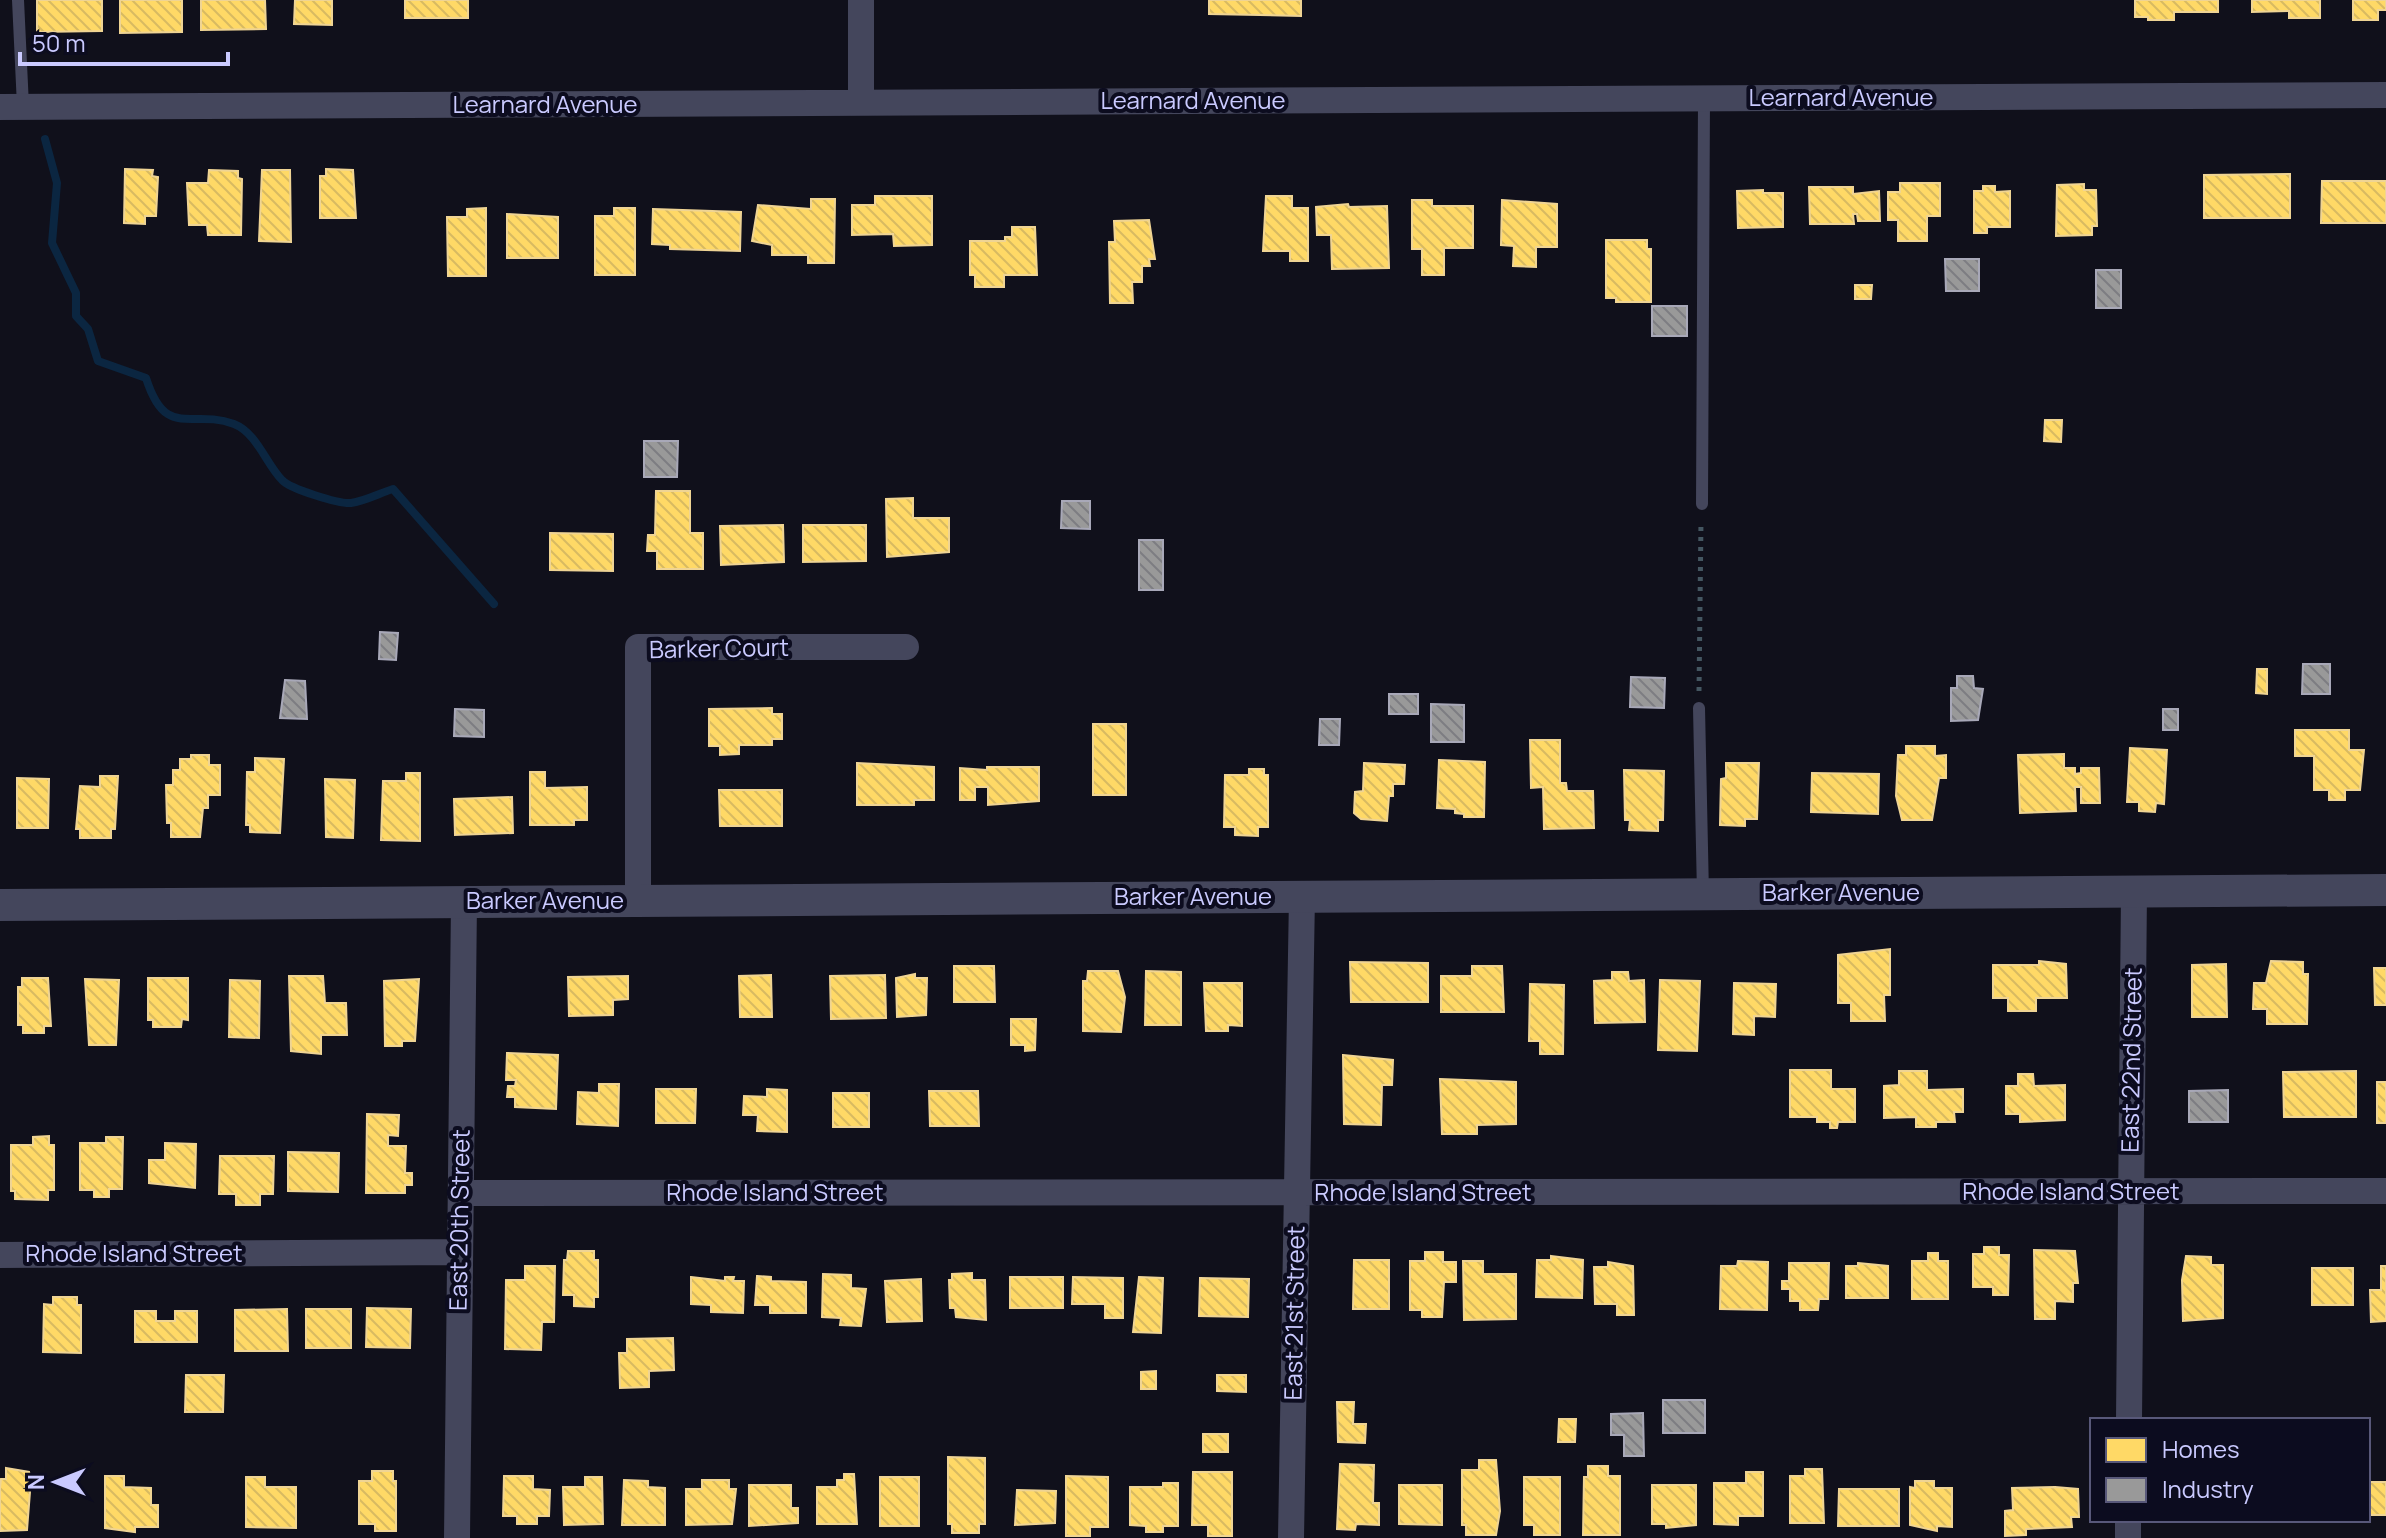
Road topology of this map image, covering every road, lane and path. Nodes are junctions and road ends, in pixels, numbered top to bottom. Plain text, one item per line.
1 (18, 0) edge
2 (861, 0) edge
3 (2386, 95) edge
4 (1704, 99) junction
5 (861, 102) junction
6 (12, 107) edge
7 (1702, 504) joint
8 (906, 647) dead end
9 (1699, 708) joint
10 (2386, 890) edge
11 (2134, 891) junction
12 (1703, 894) junction
13 (1302, 896) junction
14 (638, 900) junction
15 (464, 901) junction
16 (0, 905) edge
17 (2386, 1191) edge
18 (2131, 1192) junction
19 (460, 1193) junction
20 (1297, 1193) junction
21 (460, 1252) junction
22 (0, 1255) edge
23 (2129, 1418) edge
24 (457, 1538) edge
25 (1291, 1538) edge

1 - 6 lane
2 - 5 street
3 - 4 street, Learnard Avenue
4 - 5 street, Learnard Avenue
4 - 7 lane
5 - 6 street, Learnard Avenue
7 - 9 path
8 - 14 street, Barker Court
9 - 12 lane
10 - 11 street, Barker Avenue
11 - 12 street, Barker Avenue
11 - 18 street, East 22nd Street
12 - 13 street, Barker Avenue
13 - 14 street, Barker Avenue
13 - 20 street, East 21st Street
14 - 15 street, Barker Avenue
15 - 16 street, Barker Avenue
15 - 19 street, East 20th Street
17 - 18 street, Rhode Island Street
18 - 20 street, Rhode Island Street
18 - 23 street, East 22nd Street
19 - 20 street, Rhode Island Street
19 - 21 street, East 20th Street
20 - 25 street, East 21st Street
21 - 22 street, Rhode Island Street
21 - 24 street, East 20th Street

